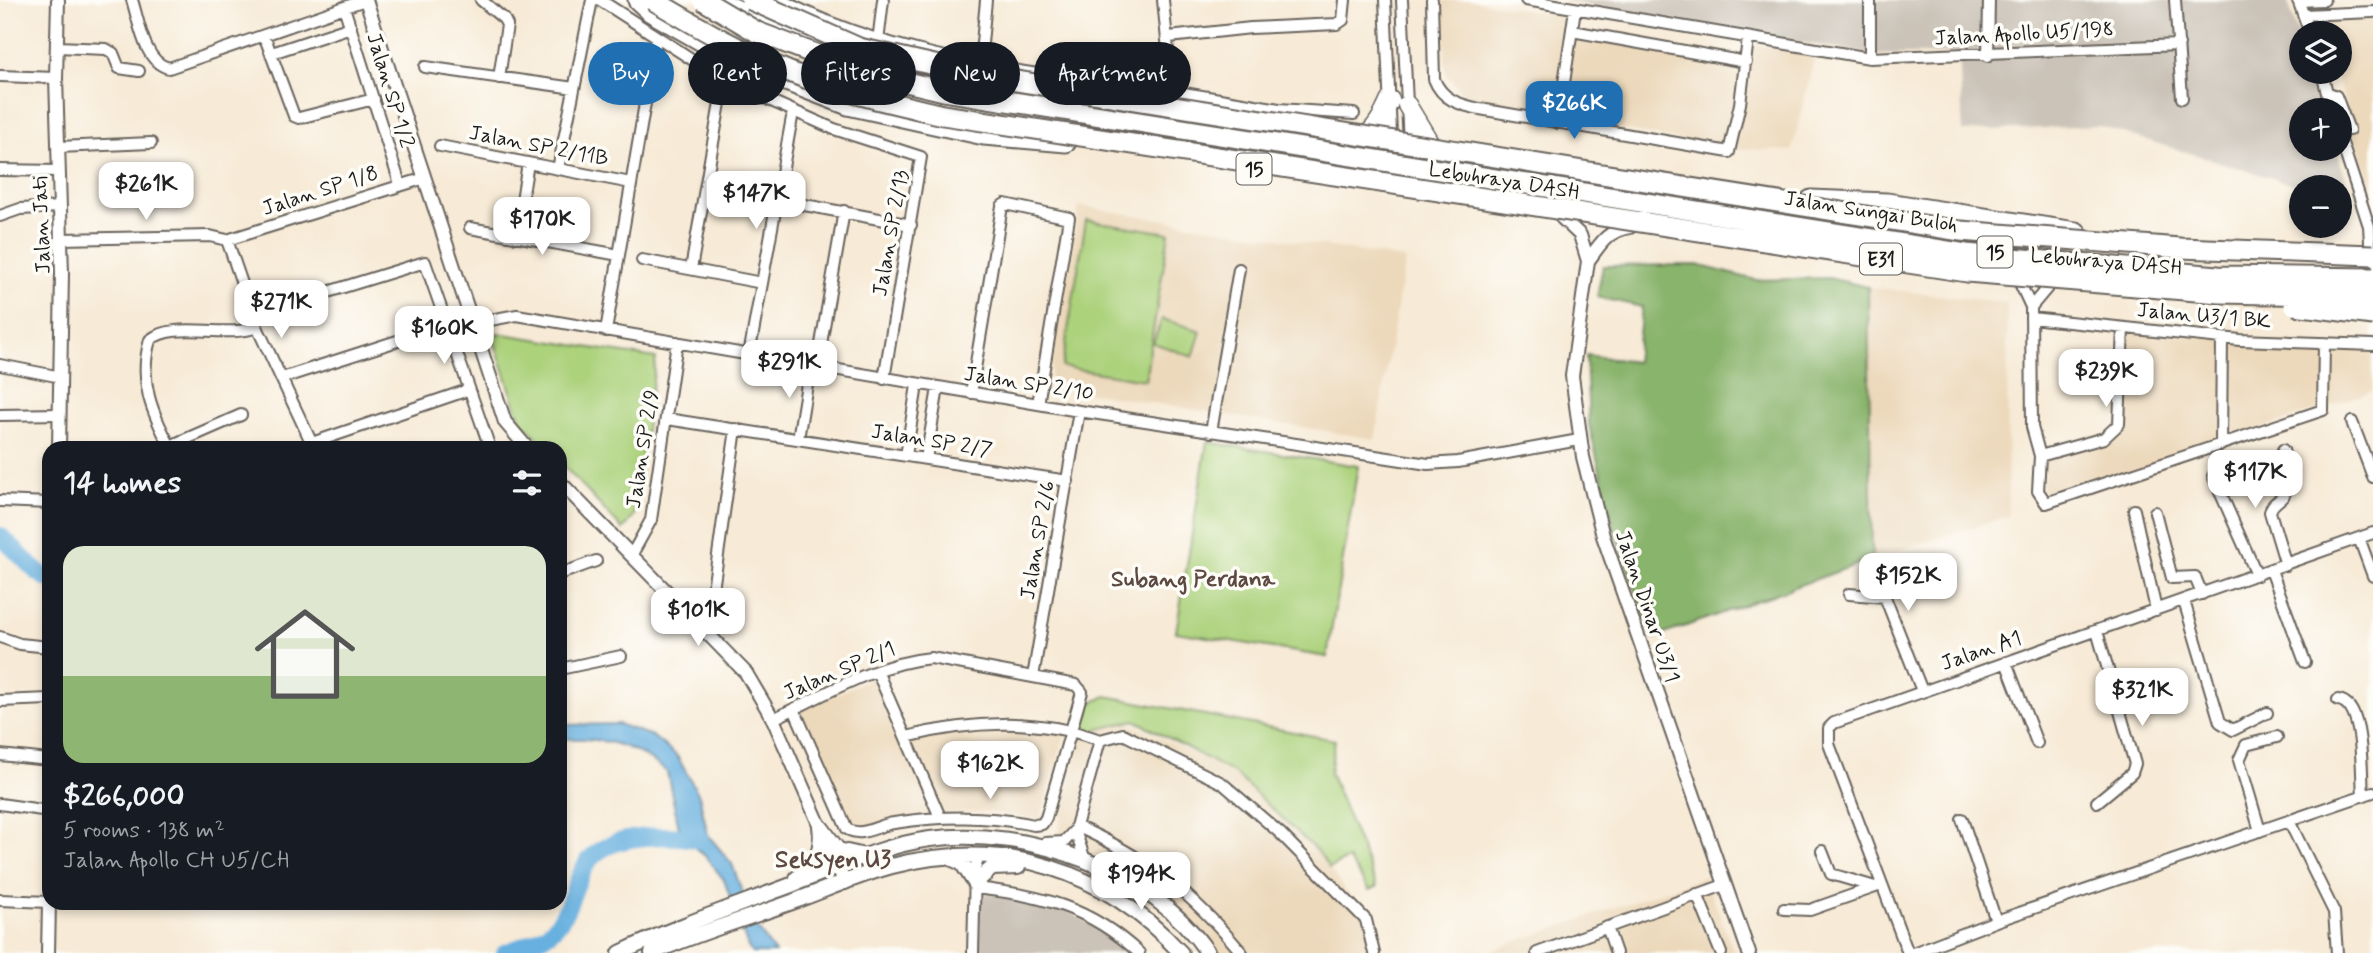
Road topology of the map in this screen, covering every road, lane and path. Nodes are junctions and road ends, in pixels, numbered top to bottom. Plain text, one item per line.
1 (58, 0) edge
2 (132, 0) edge
3 (366, 0) edge
4 (481, 0) edge
5 (592, 0) edge
6 (600, 0) edge
7 (638, 0) edge
8 (653, 0) edge
9 (703, 0) edge
10 (719, 0) edge
11 (751, 0) edge
12 (781, 0) edge
13 (883, 0) edge
14 (986, 0) edge
15 (1163, 0) edge
16 (1345, 0) edge
17 (1385, 0) edge
18 (1402, 0) edge
19 (1432, 0) edge
20 (1526, 0) edge
21 (1870, 0) edge
22 (1989, 0) edge
23 (2175, 0) edge
24 (2298, 0) edge
25 (2324, 0) edge
26 (344, 7) junction
27 (1575, 9) junction
28 (2373, 12) edge
29 (2303, 15) junction
30 (2305, 21) edge
31 (351, 27) junction
32 (1572, 32) junction
33 (264, 35) junction
34 (1169, 37) junction
35 (656, 39) junction
36 (1748, 39) junction
37 (878, 42) joint
38 (983, 42) edge
39 (1169, 42) edge
40 (2179, 45) junction
41 (57, 47) junction
42 (272, 52) junction
43 (1988, 55) junction
44 (688, 58) edge
45 (1870, 58) junction
46 (1746, 62) junction
47 (425, 67) dead end
48 (139, 71) dead end
49 (0, 76) edge
50 (56, 78) junction
51 (499, 78) junction
52 (2326, 84) edge
53 (574, 88) junction
54 (1191, 93) edge
55 (2329, 93) junction
56 (2182, 97) dead end
57 (2330, 98) edge
58 (2336, 98) edge
59 (374, 99) junction
60 (1398, 103) junction
61 (720, 105) edge
62 (780, 105) edge
63 (793, 111) junction
64 (1354, 114) dead end
65 (1558, 123) junction
66 (151, 143) dead end
67 (1115, 145) junction
68 (440, 146) dead end
69 (1323, 146) junction
70 (58, 147) junction
71 (1401, 158) junction
72 (2351, 161) edge
73 (528, 163) junction
74 (558, 169) junction
75 (1466, 169) junction
76 (0, 170) edge
77 (59, 171) junction
78 (425, 178) junction
79 (1310, 179) junction
80 (631, 183) junction
81 (400, 184) junction
82 (1394, 189) junction
83 (1621, 193) junction
84 (778, 200) junction
85 (60, 206) junction
86 (844, 211) junction
87 (0, 216) edge
88 (1562, 218) junction
89 (1584, 221) junction
90 (911, 225) junction
91 (1630, 227) junction
92 (470, 228) dead end
93 (516, 237) junction
94 (61, 239) junction
95 (227, 240) junction
96 (2180, 248) junction
97 (619, 255) junction
98 (642, 260) dead end
99 (1588, 261) junction
100 (1238, 269) dead end
101 (691, 270) junction
102 (2373, 271) edge
103 (2018, 279) junction
104 (2052, 282) junction
105 (762, 284) junction
106 (2217, 296) junction
107 (2373, 298) edge
108 (2031, 312) junction
109 (253, 315) junction
110 (2373, 315) edge
111 (474, 323) junction
112 (447, 325) junction
113 (257, 327) junction
114 (2123, 328) junction
115 (606, 331) junction
116 (2222, 338) junction
117 (677, 342) junction
118 (2324, 343) junction
119 (2373, 345) edge
120 (749, 355) junction
121 (0, 365) edge
122 (814, 366) junction
123 (61, 377) junction
124 (282, 377) junction
125 (884, 379) junction
126 (917, 385) junction
127 (938, 388) junction
128 (468, 390) junction
129 (971, 393) junction
130 (1038, 404) junction
131 (1079, 411) junction
132 (60, 414) junction
133 (0, 415) edge
134 (241, 415) dead end
135 (667, 419) junction
136 (2352, 422) dead end
137 (736, 429) junction
138 (1211, 432) junction
139 (798, 439) junction
140 (1579, 440) junction
141 (59, 441) edge
142 (168, 441) edge
143 (184, 441) edge
144 (311, 441) edge
145 (327, 441) edge
146 (487, 441) edge
147 (521, 441) edge
148 (2221, 445) junction
149 (2283, 450) dead end
150 (906, 456) junction
151 (2040, 456) junction
152 (926, 459) junction
153 (2213, 476) dead end
154 (2373, 477) edge
155 (1068, 481) junction
156 (567, 489) edge
157 (0, 501) edge
158 (42, 503) edge
159 (2134, 510) dead end
160 (2155, 512) dead end
161 (2373, 533) edge
162 (2358, 538) junction
163 (631, 556) junction
164 (596, 561) dead end
165 (2286, 565) junction
166 (2271, 570) junction
167 (567, 571) edge
168 (2257, 575) junction
169 (2373, 576) edge
170 (1849, 594) dead end
171 (2202, 594) junction
172 (2184, 601) junction
173 (2156, 610) junction
174 (691, 617) junction
175 (2097, 631) junction
176 (0, 637) edge
177 (42, 646) edge
178 (621, 656) dead end
179 (2006, 662) junction
180 (2305, 662) dead end
181 (567, 668) edge
182 (877, 671) junction
183 (1039, 678) junction
184 (1922, 691) junction
185 (42, 699) edge
186 (2338, 700) dead end
187 (0, 701) edge
188 (794, 709) junction
189 (2267, 713) dead end
190 (773, 719) junction
191 (1072, 730) junction
192 (906, 737) junction
193 (2277, 737) dead end
194 (1100, 740) junction
195 (2036, 743) dead end
196 (0, 755) edge
197 (42, 759) edge
198 (2368, 794) edge
199 (2097, 803) dead end
200 (0, 804) edge
201 (42, 810) edge
202 (940, 817) junction
203 (1962, 819) dead end
204 (2289, 821) junction
205 (820, 826) junction
206 (1076, 828) junction
207 (2260, 831) junction
208 (1022, 841) junction
209 (1822, 851) dead end
210 (980, 854) junction
211 (867, 856) junction
212 (945, 856) junction
213 (1094, 864) junction
214 (839, 867) junction
215 (1058, 869) junction
216 (845, 883) junction
217 (1724, 885) junction
218 (975, 886) junction
219 (1878, 886) junction
220 (766, 894) junction
221 (1697, 894) junction
222 (0, 900) edge
223 (42, 902) edge
224 (1783, 909) dead end
225 (49, 910) edge
226 (719, 921) junction
227 (1996, 921) junction
228 (1607, 927) junction
229 (48, 953) edge
230 (621, 953) edge
231 (652, 953) edge
232 (973, 953) edge
233 (1139, 953) edge
234 (1181, 953) edge
235 (1209, 953) edge
236 (1242, 953) edge
237 (1374, 953) edge
238 (1537, 953) edge
239 (1616, 953) edge
240 (1721, 953) edge
241 (1749, 953) edge
242 (1910, 953) edge
243 (2337, 953) edge

1 - 41 street, Jalan Jati
2 - 33 street
3 - 26 street
3 - 78 street
4 - 51 street
5 - 53 street
6 - 35 street, Jalan SP 2/13
7 - 67 highway
8 - 67 highway, 15
8 - 107 highway, Lebuhraya DASH / E31, bridge
9 - 102 highway, Lebuhraya DASH / E31, bridge
10 - 69 highway, Jalan Sungai Buloh / 15
11 - 96 highway, bridge
12 - 37 street
13 - 37 street
14 - 38 street
15 - 34 street
16 - 34 street
17 - 60 street
18 - 60 street
19 - 65 street
20 - 27 street, Jalan Apollo U5/198
21 - 45 street
22 - 43 street
23 - 40 street
24 - 25 street
24 - 29 street
26 - 31 street, Jalan SP 1/2
26 - 33 street
27 - 32 street
27 - 36 street, Jalan Apollo U5/198
28 - 29 street
29 - 30 street
31 - 42 street
31 - 59 street, Jalan SP 1/2
32 - 46 street
32 - 65 street
33 - 42 street
34 - 39 street
35 - 44 street, Jalan SP 2/13
35 - 80 street
36 - 45 street, Jalan Apollo U5/198
36 - 46 street
40 - 43 street, Jalan Apollo U5/198
40 - 56 street
41 - 48 street
41 - 50 street, Jalan Jati
42 - 59 street
43 - 45 street, Jalan Apollo U5/198
46 - 65 street
47 - 51 street
49 - 50 street
50 - 70 street, Jalan Jati
51 - 53 street
52 - 55 street
53 - 74 street
54 - 64 street
55 - 57 street
55 - 58 street
59 - 81 street, Jalan SP 1/2
60 - 69 highway
60 - 71 street
60 - 71 street
60 - 75 highway
61 - 101 street
62 - 63 street, Jalan SP 2/13
63 - 84 street
63 - 90 street, Jalan SP 2/13
66 - 70 street
67 - 79 highway, 15
68 - 73 street, Jalan SP 2/11B
69 - 71 highway, Jalan Sungai Buloh / 15
70 - 77 street, Jalan Jati
71 - 75 highway, Jalan Sungai Buloh / 15
71 - 82 street
71 - 82 street
72 - 102 street
73 - 74 street, Jalan SP 2/11B
73 - 93 street
74 - 80 street, Jalan SP 2/11B
75 - 83 highway, Jalan Sungai Buloh / 15
76 - 77 street
77 - 85 street, Jalan Jati
78 - 81 street, Jalan SP 1/8
78 - 111 street
79 - 82 highway, 15
79 - 88 highway, 15
80 - 97 street
81 - 95 street, Jalan SP 1/8
82 - 89 highway, 15
83 - 96 highway, bridge
83 - 102 highway, Jalan Sungai Buloh / 15
84 - 86 street
84 - 105 street
85 - 87 street
85 - 94 street, Jalan Jati
86 - 90 street
86 - 122 street
88 - 89 highway, 15
88 - 99 street
89 - 91 highway, 15
90 - 125 street, Jalan SP 2/13
91 - 99 street
91 - 103 highway, 15
92 - 93 street
93 - 97 street
94 - 95 street, Jalan SP 1/8
94 - 123 street, Jalan Jati
95 - 109 street
96 - 102 highway, bridge
97 - 115 street
98 - 101 street
99 - 140 street, Jalan Dinar U3/1
100 - 138 street
101 - 105 street
103 - 104 highway, 15
103 - 108 street
104 - 106 highway, 15
104 - 108 street
105 - 120 street
106 - 107 highway, 15
106 - 110 highway, bridge
108 - 114 street, Jalan U3/1 BK
108 - 151 street
109 - 112 street
109 - 113 street
111 - 115 street, Jalan SP 2/10
111 - 147 street
112 - 124 street
112 - 128 street
113 - 124 street
113 - 142 street
114 - 116 street, Jalan U3/1 BK
114 - 151 street
115 - 117 street, Jalan SP 2/10
116 - 118 street, Jalan U3/1 BK
116 - 148 street
117 - 120 street, Jalan SP 2/10
117 - 135 street, Jalan SP 2/9
118 - 119 street, Jalan U3/1 BK
118 - 148 street
120 - 122 street, Jalan SP 2/10
121 - 123 street
122 - 125 street, Jalan SP 2/10
122 - 139 street
123 - 132 street, Jalan Jati
124 - 144 street
125 - 126 street, Jalan SP 2/10
126 - 127 street, Jalan SP 2/10
126 - 150 street
127 - 129 street, Jalan SP 2/10
127 - 152 street
128 - 145 street
128 - 146 street
129 - 130 street, Jalan SP 2/10
129 - 130 street
130 - 131 street, Jalan SP 2/10
131 - 138 street, Jalan SP 2/10
131 - 155 street, Jalan SP 2/6
132 - 133 street
132 - 141 street, Jalan Jati
134 - 143 street
135 - 137 street, Jalan SP 2/7
135 - 163 street, Jalan SP 2/9
136 - 154 street
137 - 139 street, Jalan SP 2/7
137 - 174 street
138 - 140 street, Jalan SP 2/10
139 - 150 street, Jalan SP 2/7
140 - 217 street, Jalan Dinar U3/1
148 - 151 street
149 - 165 street
150 - 152 street, Jalan SP 2/7
152 - 155 street, Jalan SP 2/7
153 - 168 street
155 - 183 street, Jalan SP 2/6
156 - 163 street
157 - 158 street
159 - 173 street
160 - 171 street
161 - 162 street, Jalan A1
162 - 165 street, Jalan A1
162 - 169 street
163 - 174 street
164 - 167 street
165 - 166 street, Jalan A1
166 - 168 street, Jalan A1
166 - 180 street
168 - 171 street, Jalan A1
170 - 184 street
171 - 172 street, Jalan A1
172 - 173 street, Jalan A1
172 - 189 street
173 - 175 street, Jalan A1
174 - 190 street
175 - 179 street, Jalan A1
175 - 199 street
176 - 177 street
178 - 181 street
179 - 184 street, Jalan A1
179 - 195 street
182 - 183 street, Jalan SP 2/1
182 - 188 street, Jalan SP 2/1
182 - 192 street
183 - 191 street, Jalan SP 2/1
184 - 219 street, Jalan A1
185 - 187 street
186 - 198 street
188 - 190 street, Jalan SP 2/1
188 - 202 street
190 - 205 street
191 - 192 street
191 - 194 street
191 - 202 street
192 - 202 street
193 - 207 street
194 - 206 street
194 - 237 street
196 - 197 street
198 - 204 street
200 - 201 street
203 - 227 street
204 - 207 street
204 - 243 street
205 - 211 main road
205 - 214 street
205 - 220 main road
206 - 208 street
206 - 213 street
206 - 236 street
207 - 227 street
208 - 210 main road
208 - 211 main road
208 - 213 main road
209 - 219 street
210 - 212 main road
210 - 215 main road
210 - 218 street
211 - 214 main road
212 - 216 main road
212 - 218 main road
213 - 235 main road
214 - 216 street
214 - 220 main road
215 - 218 main road
215 - 234 main road
216 - 226 main road
217 - 221 street
217 - 241 street, Jalan Dinar U3/1
218 - 232 street
218 - 233 street
219 - 224 street
219 - 242 street, Jalan A1
220 - 226 main road
221 - 228 street
221 - 240 street
222 - 223 street
225 - 229 street
226 - 230 main road
226 - 231 main road
227 - 242 street
228 - 238 street
228 - 239 street

